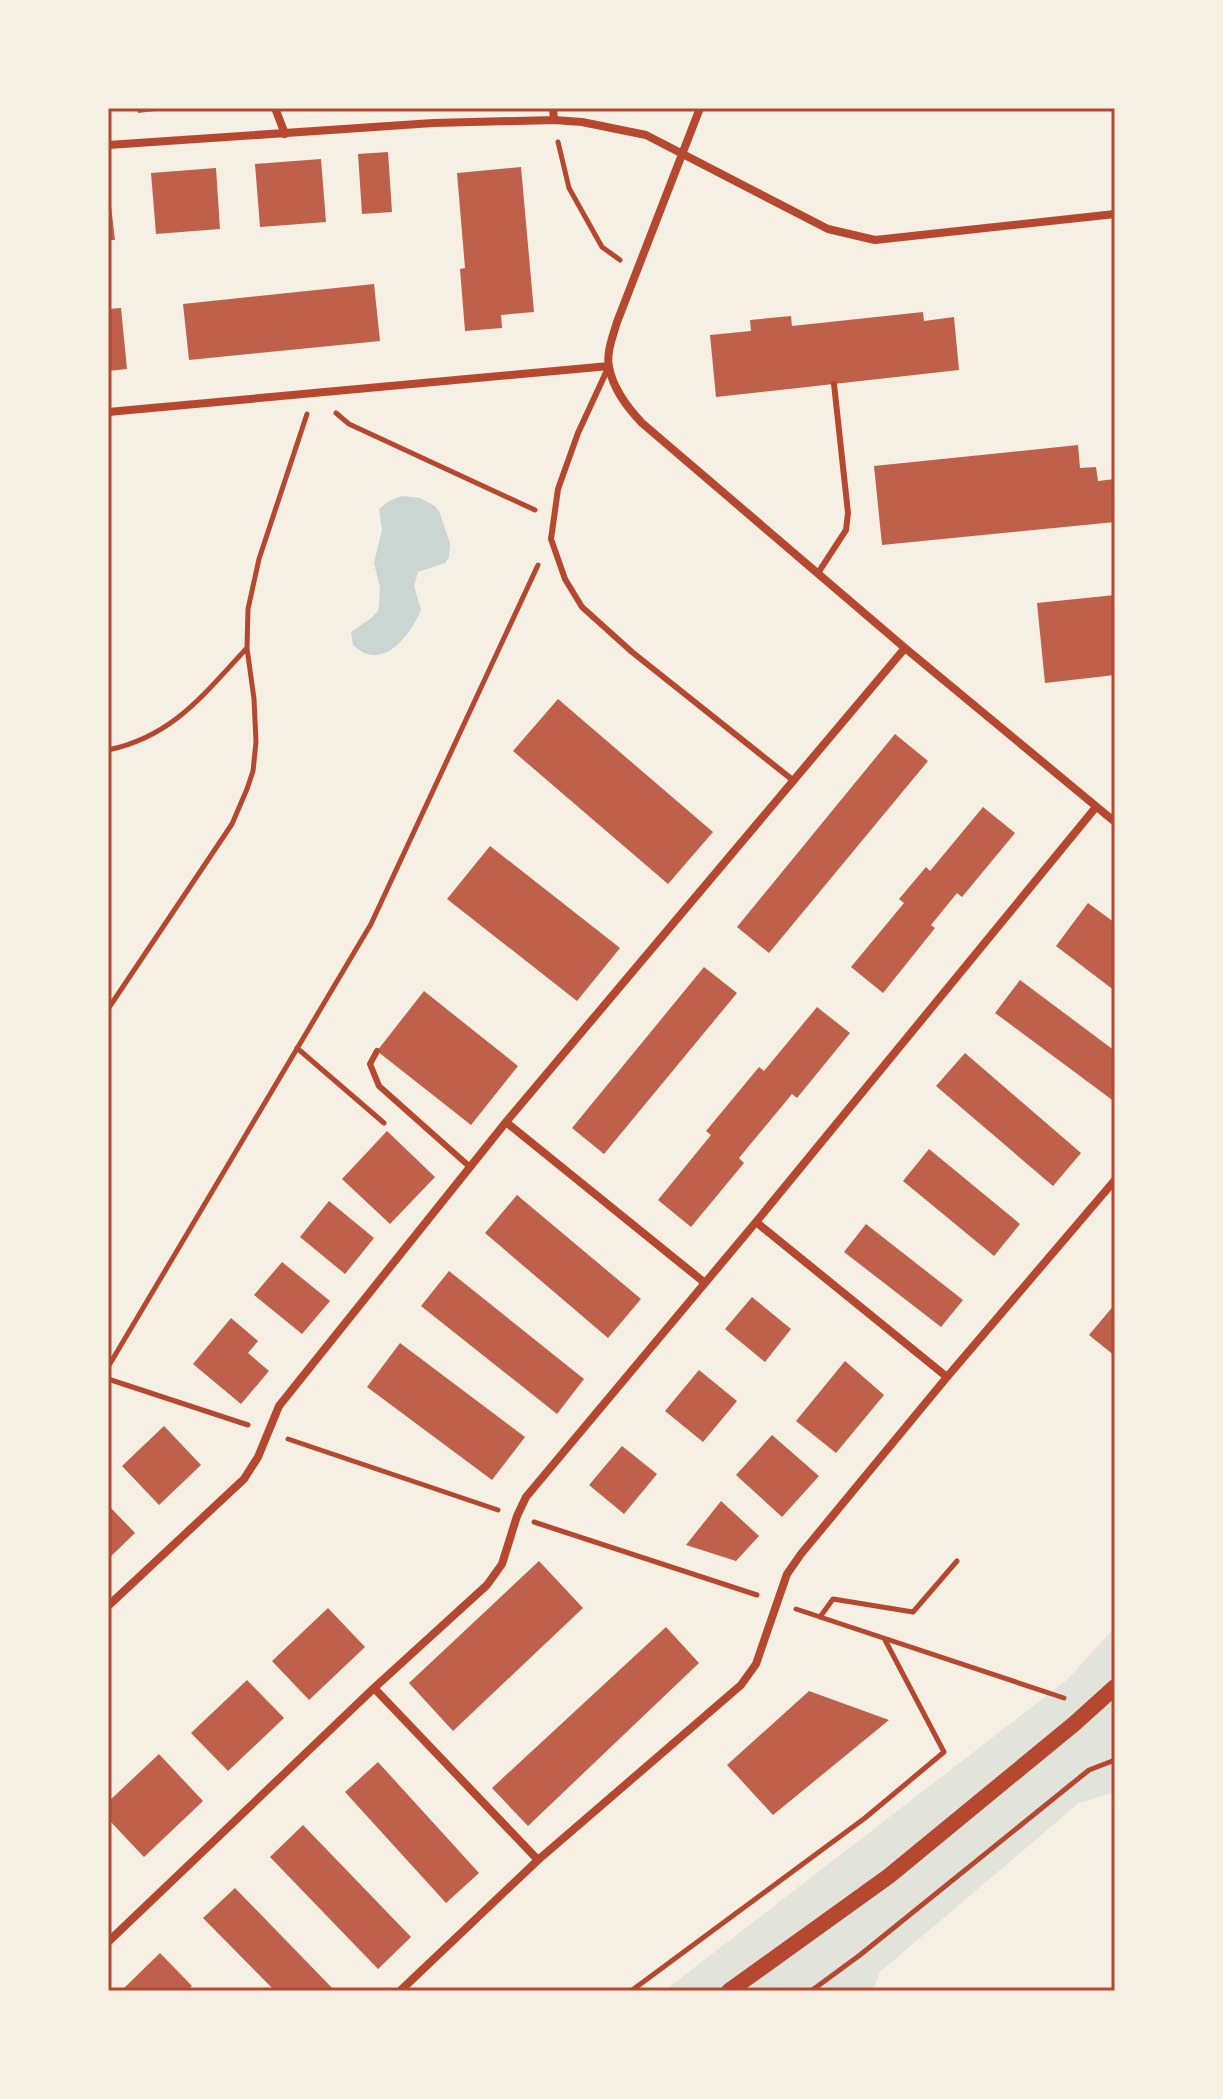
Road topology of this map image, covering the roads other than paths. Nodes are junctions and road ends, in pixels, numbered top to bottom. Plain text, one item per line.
1 (275, 108) edge
2 (553, 108) edge
3 (700, 108) edge
4 (554, 120) junction
5 (285, 134) junction
6 (108, 145) edge
7 (684, 153) junction
8 (1115, 214) edge
9 (609, 366) junction
10 (834, 384) dead end
11 (108, 412) edge
12 (818, 573) junction
13 (905, 648) junction
14 (794, 781) junction
15 (1096, 807) junction
16 (1115, 822) edge
17 (377, 1051) dead end
18 (506, 1122) junction
19 (470, 1167) junction
20 (1115, 1180) edge
21 (756, 1222) junction
22 (705, 1283) junction
23 (947, 1377) junction
24 (108, 1606) edge
25 (1115, 1687) edge
26 (374, 1688) junction
27 (538, 1860) junction
28 (108, 1942) edge
29 (400, 1991) edge
30 (729, 1991) edge

1 - 5 street
2 - 4 street
3 - 7 street
4 - 5 street
4 - 7 street
5 - 6 street
7 - 8 street
7 - 9 street
9 - 11 street
9 - 12 street
9 - 14 lane
10 - 12 lane
12 - 13 street
13 - 14 street
13 - 15 street
14 - 18 street
15 - 16 street
15 - 21 street
17 - 19 lane
18 - 19 street
18 - 22 street
19 - 24 street
20 - 23 street
21 - 22 street
21 - 23 street
22 - 26 street
23 - 27 street
25 - 30 main road
26 - 27 street
26 - 28 street
27 - 29 street

